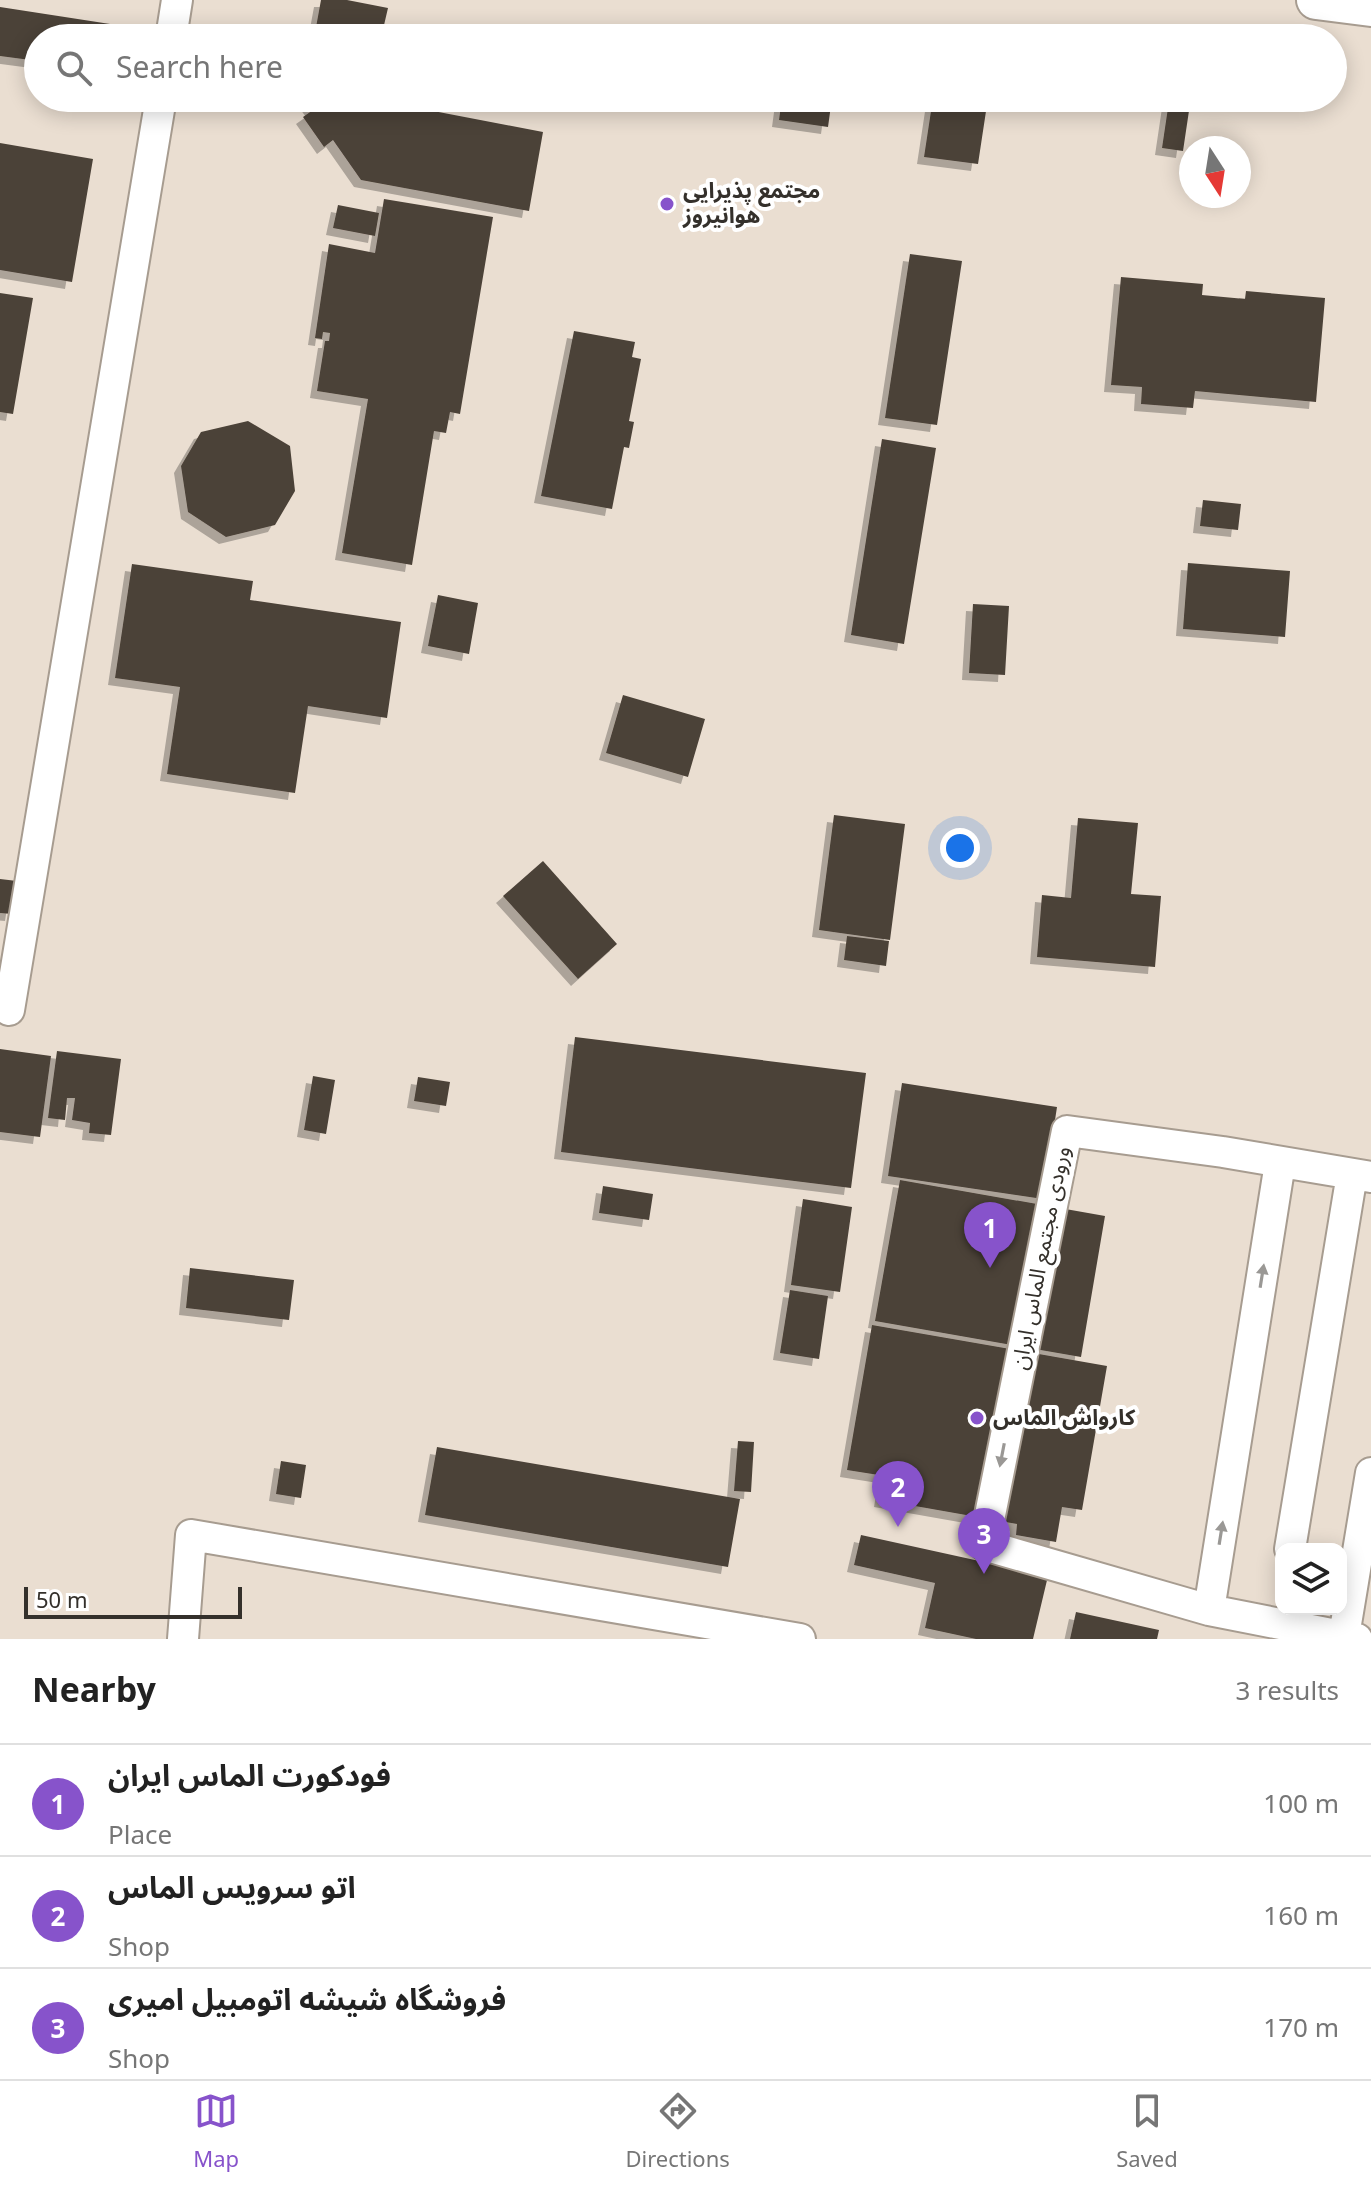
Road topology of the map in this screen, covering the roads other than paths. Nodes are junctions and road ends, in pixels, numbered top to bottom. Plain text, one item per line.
1 (177, 0) edge
2 (1316, 0) edge
3 (1371, 7) edge
4 (173, 24) edge
5 (159, 112) edge
6 (9, 1010) dead end
7 (1280, 1163) junction
8 (1362, 1175) edge
9 (1371, 1473) edge
10 (1291, 1543) edge
11 (1209, 1610) junction
12 (1275, 1614) edge
13 (1283, 1615) edge
14 (1350, 1638) edge
15 (183, 1639) edge
16 (800, 1639) edge

1 - 4 street
2 - 3 main road
5 - 6 street
7 - 8 street, ورودی مجتمع الماس ایران
11 -> 7 street
7 -> 11 street, ورودی مجتمع الماس ایران
8 - 10 street
9 - 14 street
11 - 12 street
13 - 14 street
15 - 16 street

